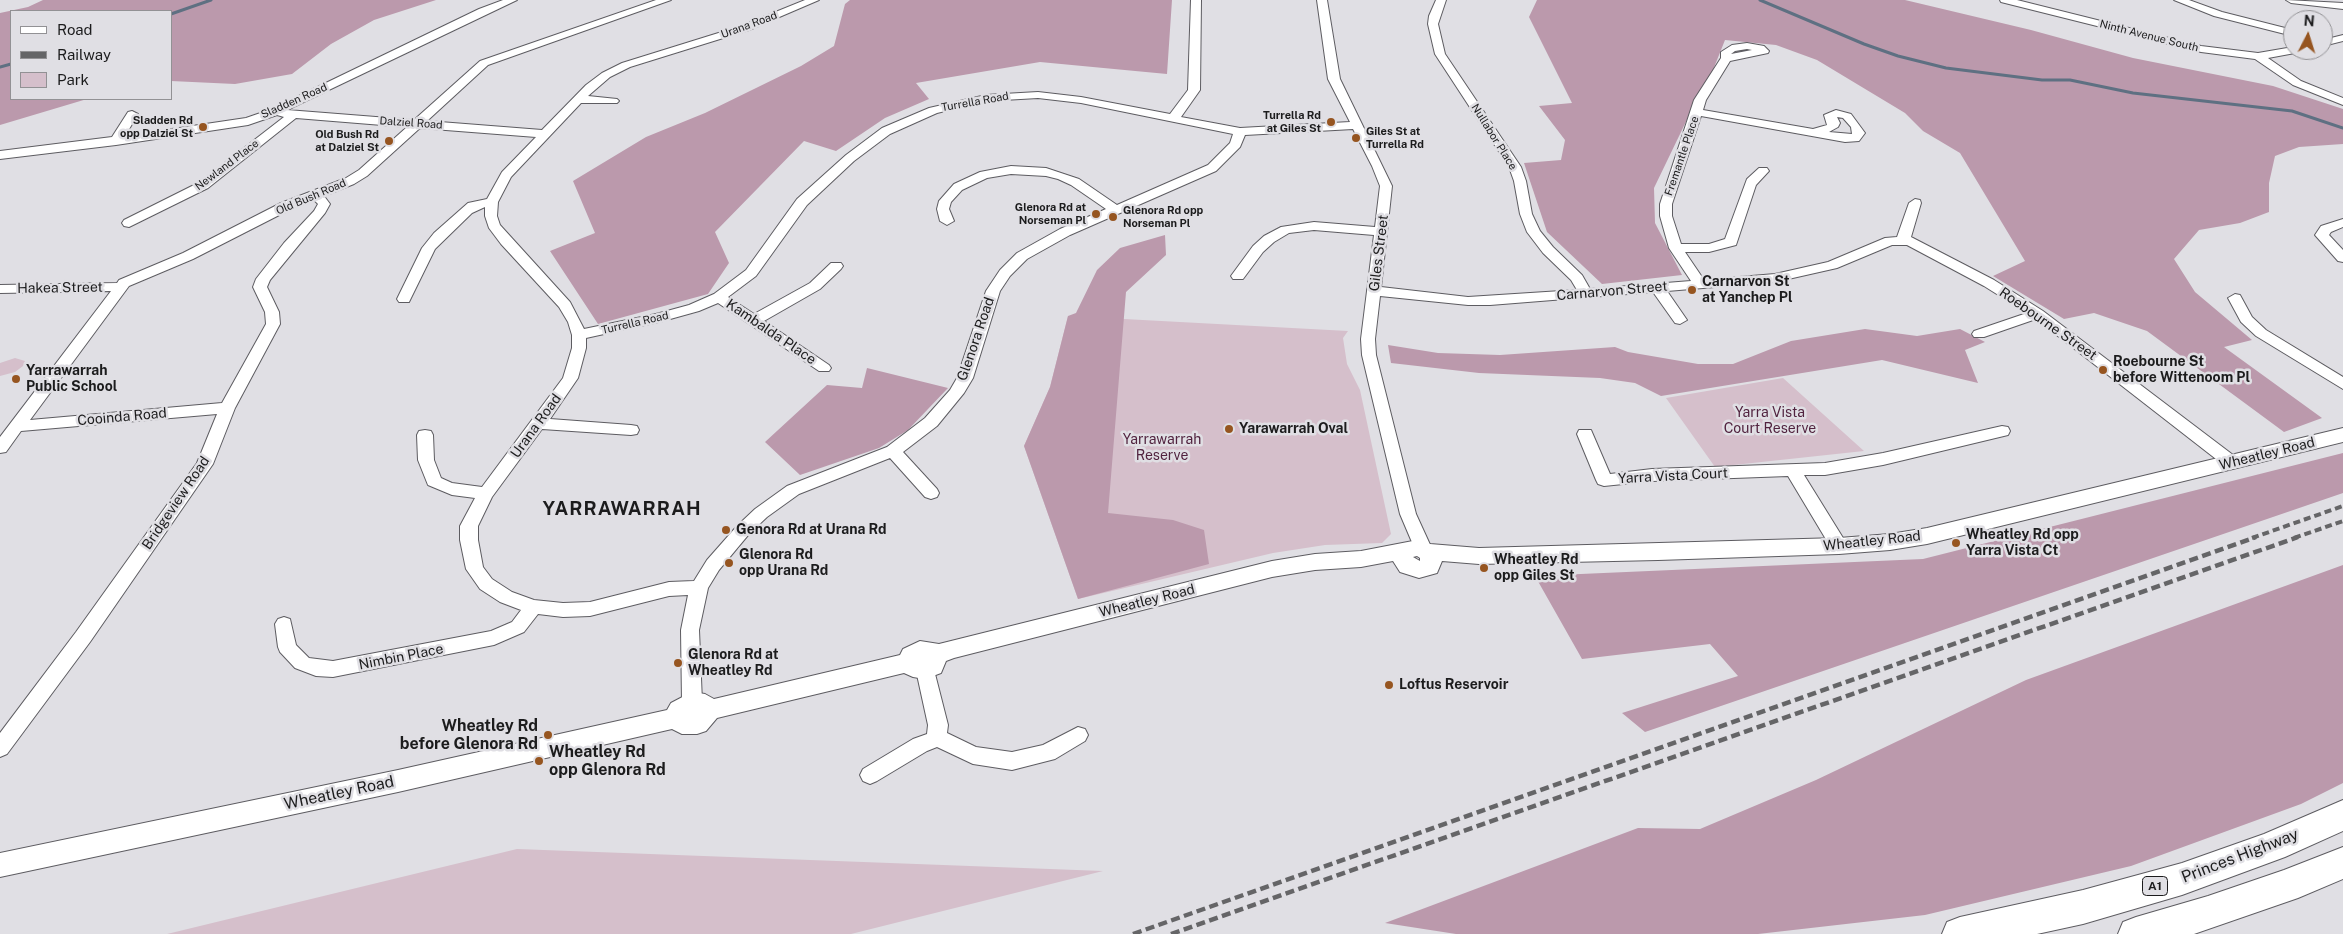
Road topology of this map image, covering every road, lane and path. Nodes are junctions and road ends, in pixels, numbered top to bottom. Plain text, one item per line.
1 (512, 0) edge
2 (628, 0) edge
3 (666, 0) edge
4 (814, 0) edge
5 (1196, 0) edge
6 (1322, 0) edge
7 (1441, 0) edge
8 (2005, 0) edge
9 (2179, 0) edge
10 (2292, 0) edge
11 (2343, 6) edge
12 (642, 8) junction
13 (2283, 30) edge
14 (711, 38) junction
15 (723, 50) dead end
16 (2283, 52) edge
17 (2258, 56) junction
18 (1726, 58) dead end
19 (579, 99) junction
20 (613, 101) dead end
21 (2343, 102) edge
22 (276, 111) junction
23 (1697, 112) junction
24 (132, 114) dead end
25 (293, 114) junction
26 (1173, 119) junction
27 (416, 123) junction
28 (1358, 125) junction
29 (1240, 132) junction
30 (1815, 132) dead end
31 (547, 134) junction
32 (116, 141) junction
33 (0, 155) edge
34 (1763, 171) dead end
35 (317, 195) junction
36 (492, 202) junction
37 (1915, 204) dead end
38 (1116, 210) junction
39 (947, 221) dead end
40 (129, 223) dead end
41 (2343, 223) edge
42 (1381, 232) junction
43 (1903, 240) junction
44 (1676, 248) junction
45 (2343, 258) edge
46 (836, 266) dead end
47 (1238, 276) dead end
48 (1699, 283) junction
49 (119, 287) junction
50 (1657, 287) junction
51 (0, 289) edge
52 (1375, 291) junction
53 (1586, 294) junction
54 (719, 297) junction
55 (2235, 298) dead end
56 (404, 300) dead end
57 (2038, 314) junction
58 (1680, 320) dead end
59 (753, 321) junction
60 (1979, 334) dead end
61 (579, 335) junction
62 (824, 368) dead end
63 (2343, 384) edge
64 (227, 408) junction
65 (539, 423) junction
66 (17, 426) junction
67 (631, 430) dead end
68 (2002, 431) dead end
69 (1585, 434) dead end
70 (425, 435) dead end
71 (2343, 435) edge
72 (0, 448) edge
73 (893, 451) junction
74 (2231, 462) junction
75 (1793, 471) junction
76 (486, 493) junction
77 (931, 493) dead end
78 (1839, 546) junction
79 (1417, 555) junction
80 (699, 588) junction
81 (533, 607) junction
82 (284, 624) dead end
83 (923, 662) junction
84 (692, 710) junction
85 (1078, 736) dead end
86 (937, 739) junction
87 (0, 748) edge
88 (870, 775) dead end
89 (2343, 815) edge
90 (2343, 863) edge
91 (0, 865) edge
92 (1960, 934) edge
93 (2136, 934) edge

1 - 22 street, Sladden Road
2 - 12 street
3 - 12 street, Old Bush Road
4 - 14 street, Urana Road
5 - 26 street
6 - 28 street, Giles Street
7 - 53 street, Nullabor Place
8 - 17 street, Ninth Avenue South
9 - 13 street
10 - 11 street
12 - 27 street, Old Bush Road
14 - 15 street, Urana Road
14 - 19 street, Urana Road
16 - 17 street, Ninth Avenue South
17 - 21 street
18 - 23 street, Fremantle Place
19 - 20 street
19 - 31 street, Urana Road
22 - 25 street, Dalziel Road
22 - 32 street, Sladden Road
23 - 30 street
23 - 44 street, Fremantle Place
24 - 32 street
25 - 27 street, Dalziel Road
25 - 40 street, Newland Place
26 - 29 street, Turrella Road
26 - 54 street, Turrella Road
27 - 31 street, Dalziel Road
27 - 35 street, Old Bush Road
28 - 29 street, Turrella Road
28 - 42 street, Giles Street
29 - 38 street, Glenora Road
31 - 36 street, Urana Road
32 - 33 street, Sladden Road
34 - 44 street
35 - 49 street, Old Bush Road
35 - 64 street, Bridgeview Road
36 - 56 street
36 - 61 street
37 - 43 street
38 - 39 street
38 - 73 street, Glenora Road
41 - 45 street
42 - 47 street
42 - 52 street, Giles Street
43 - 48 street, Carnarvon Street
43 - 57 street, Roebourne Street
44 - 48 street, Fremantle Place
46 - 59 street
48 - 50 street, Carnarvon Street
49 - 51 street, Hakea Street
49 - 66 street, Old Bush Road
50 - 53 street, Carnarvon Street
50 - 58 street
52 - 53 street, Carnarvon Street
52 - 79 street, Giles Street
54 - 59 street, Kambalda Place
54 - 61 street, Turrella Road
55 - 63 street
57 - 60 street
57 - 74 street, Roebourne Street
59 - 62 street, Kambalda Place
61 - 65 street, Urana Road
64 - 66 street, Cooinda Road
64 - 87 street, Bridgeview Road
65 - 67 street
65 - 76 street, Urana Road
66 - 72 street, Old Bush Road
68 - 75 street, Yarra Vista Court
69 - 75 street, Yarra Vista Court
70 - 76 street
71 - 74 street, Wheatley Road
73 - 77 street
73 - 80 street, Glenora Road
74 - 78 street, Wheatley Road
75 - 78 street
76 - 81 street, Urana Road
78 - 79 street, Wheatley Road
79 - 83 street, Wheatley Road
80 - 81 street, Urana Road
80 - 84 street, Glenora Road
81 - 82 street, Nimbin Place
83 - 84 street, Wheatley Road
83 - 86 street
84 - 91 street, Wheatley Road
85 - 86 street
86 - 88 street
89 - 92 highway, Princes Highway / A1
90 - 93 highway

